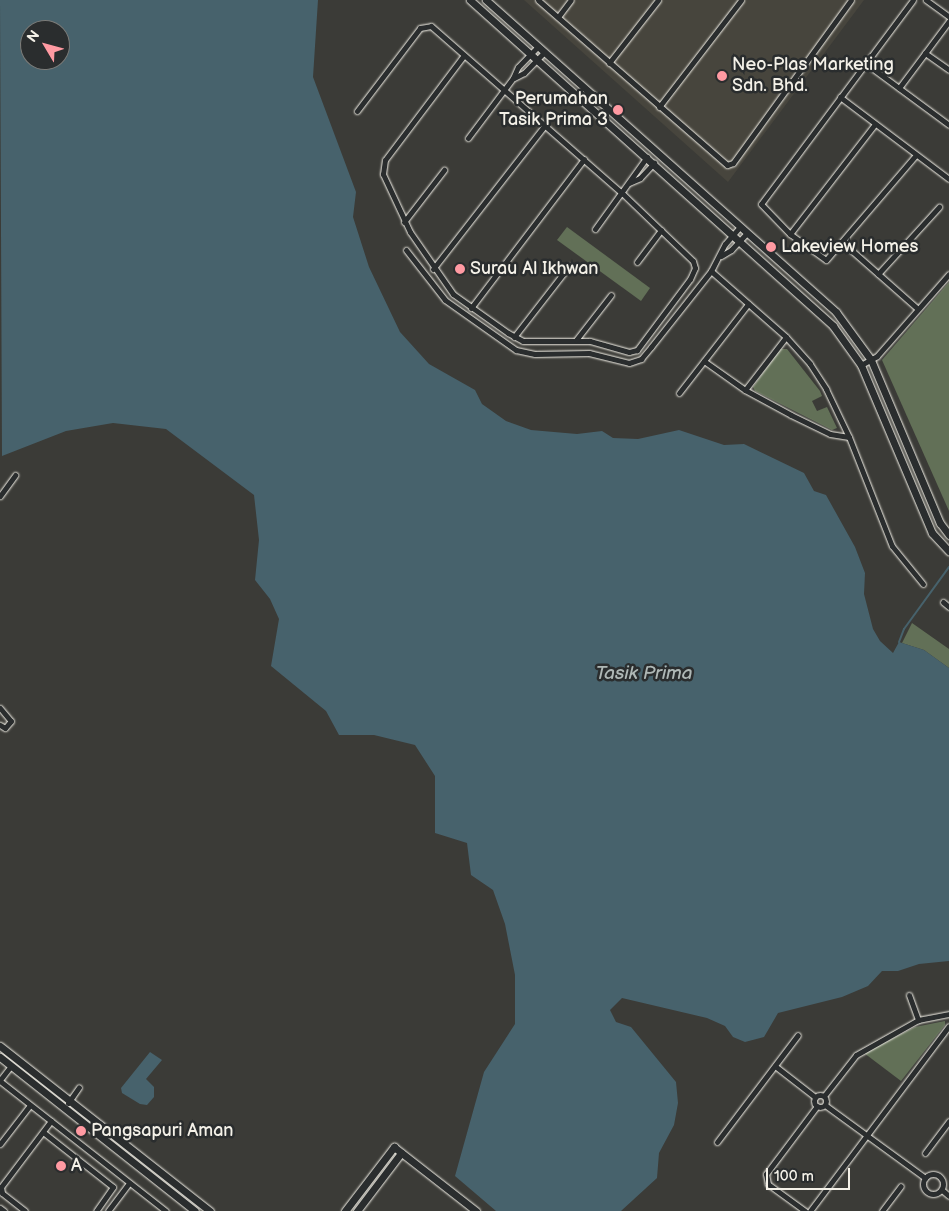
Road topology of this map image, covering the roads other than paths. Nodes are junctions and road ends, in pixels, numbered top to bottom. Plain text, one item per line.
1 (470, 0) edge
2 (486, 0) edge
3 (538, 0) edge
4 (571, 0) edge
5 (658, 0) edge
6 (742, 0) edge
7 (851, 0) edge
8 (913, 0) edge
9 (926, 0) edge
10 (558, 17) junction
11 (949, 19) edge
12 (541, 49) junction
13 (925, 53) junction
14 (464, 55) junction
15 (533, 56) junction
16 (609, 63) junction
17 (865, 63) junction
18 (949, 70) edge
19 (899, 88) junction
20 (505, 89) junction
21 (840, 97) junction
22 (659, 107) junction
23 (357, 111) dead end
24 (875, 124) junction
25 (544, 125) junction
26 (949, 125) edge
27 (468, 138) dead end
28 (916, 155) junction
29 (647, 157) junction
30 (584, 159) junction
31 (654, 163) junction
32 (444, 170) dead end
33 (949, 180) edge
34 (630, 183) junction
35 (622, 193) junction
36 (939, 207) dead end
37 (404, 222) junction
38 (740, 227) junction
39 (595, 229) dead end
40 (662, 230) junction
41 (747, 233) junction
42 (733, 234) junction
43 (790, 234) junction
44 (740, 240) junction
45 (842, 242) junction
46 (406, 250) dead end
47 (720, 256) junction
48 (637, 262) dead end
49 (568, 266) dead end
50 (433, 269) junction
51 (710, 271) junction
52 (878, 274) junction
53 (949, 274) edge
54 (611, 295) dead end
55 (748, 304) junction
56 (471, 308) junction
57 (918, 308) junction
58 (514, 337) junction
59 (786, 337) junction
60 (576, 340) junction
61 (871, 360) junction
62 (704, 361) junction
63 (861, 365) junction
64 (745, 390) junction
65 (679, 393) dead end
66 (849, 438) junction
67 (15, 475) dead end
68 (0, 496) edge
69 (949, 534) edge
70 (949, 551) edge
71 (923, 584) dead end
72 (943, 602) dead end
73 (949, 607) edge
74 (0, 708) edge
75 (0, 725) edge
76 (910, 995) dead end
77 (949, 1014) edge
78 (918, 1020) junction
79 (949, 1026) edge
80 (798, 1035) dead end
81 (0, 1046) edge
82 (0, 1057) edge
83 (11, 1066) junction
84 (775, 1066) junction
85 (0, 1081) edge
86 (80, 1087) dead end
87 (824, 1096) junction
88 (815, 1097) junction
89 (69, 1101) junction
90 (30, 1105) junction
91 (824, 1105) junction
92 (816, 1106) junction
93 (64, 1108) junction
94 (51, 1121) junction
95 (949, 1121) edge
96 (43, 1132) junction
97 (866, 1135) junction
98 (717, 1142) dead end
99 (0, 1144) edge
100 (401, 1153) junction
101 (925, 1153) dead end
102 (925, 1178) junction
103 (128, 1183) junction
104 (901, 1186) dead end
105 (942, 1190) junction
106 (949, 1196) edge
107 (162, 1210) edge
108 (25, 1211) edge
109 (96, 1211) edge
110 (108, 1211) edge
111 (195, 1211) edge
112 (210, 1211) edge
113 (345, 1211) edge
114 (357, 1211) edge
115 (476, 1211) edge
116 (805, 1211) edge
117 (810, 1211) edge
118 (882, 1211) edge

1 - 15 main road
2 - 12 main road
3 - 10 street
4 - 10 street
5 - 16 street
6 - 22 street
7 - 22 street
8 - 17 street
9 - 11 street
10 - 16 street
11 - 13 street
12 - 15 street
12 - 38 main road
13 - 18 street
13 - 19 street
14 - 20 street
14 - 23 street
14 - 37 street
15 - 20 street
15 - 29 main road
16 - 22 street
17 - 19 street
17 - 21 street
19 - 26 street
20 - 25 street
20 - 27 street
21 - 24 street
21 - 43 street
24 - 28 street
24 - 43 street
25 - 30 street
25 - 50 street
28 - 33 street
28 - 45 street
29 - 31 main road
29 - 34 street
30 - 35 street
30 - 56 street
31 - 34 street
31 - 42 main road
32 - 37 street
34 - 35 street
35 - 39 street
35 - 40 street
36 - 52 street
37 - 50 street
38 - 41 main road
38 - 42 street
40 - 48 street
40 - 60 street
41 - 44 street
41 - 61 main road
42 - 44 main road
42 - 47 street
43 - 45 street
44 - 47 street
44 - 63 main road
45 - 52 street
46 - 51 street
47 - 51 street
49 - 58 street
50 - 56 street
51 - 55 street
52 - 57 street
53 - 57 street
54 - 60 street
55 - 59 street
55 - 62 street
56 - 58 street
57 - 61 street
58 - 60 street
59 - 64 street
59 - 66 street
61 - 63 street
61 - 69 main road
62 - 64 street
62 - 65 street
63 - 70 main road
64 - 66 street
66 - 71 street
67 - 68 street
72 - 73 street
74 - 75 street
76 - 78 street
77 - 78 street
78 - 87 street
79 - 97 street
80 - 84 street
81 - 89 main road
82 - 83 main road
83 - 85 street
83 - 93 main road
84 - 88 street
84 - 98 street
85 - 90 street
86 - 89 street
87 - 88 street
87 - 91 street
88 - 92 street
89 - 93 street
89 - 112 main road
90 - 94 street
90 - 99 street
91 - 92 street
91 - 97 street
92 - 116 street
93 - 111 main road
94 - 96 street
94 - 103 street
95 - 101 street
96 - 108 street
96 - 109 street
97 - 102 street
97 - 117 street
100 - 113 main road
100 - 114 main road
100 - 115 main road
102 - 105 street
102 - 105 street
103 - 107 street
103 - 110 street
104 - 118 street
105 - 106 street

